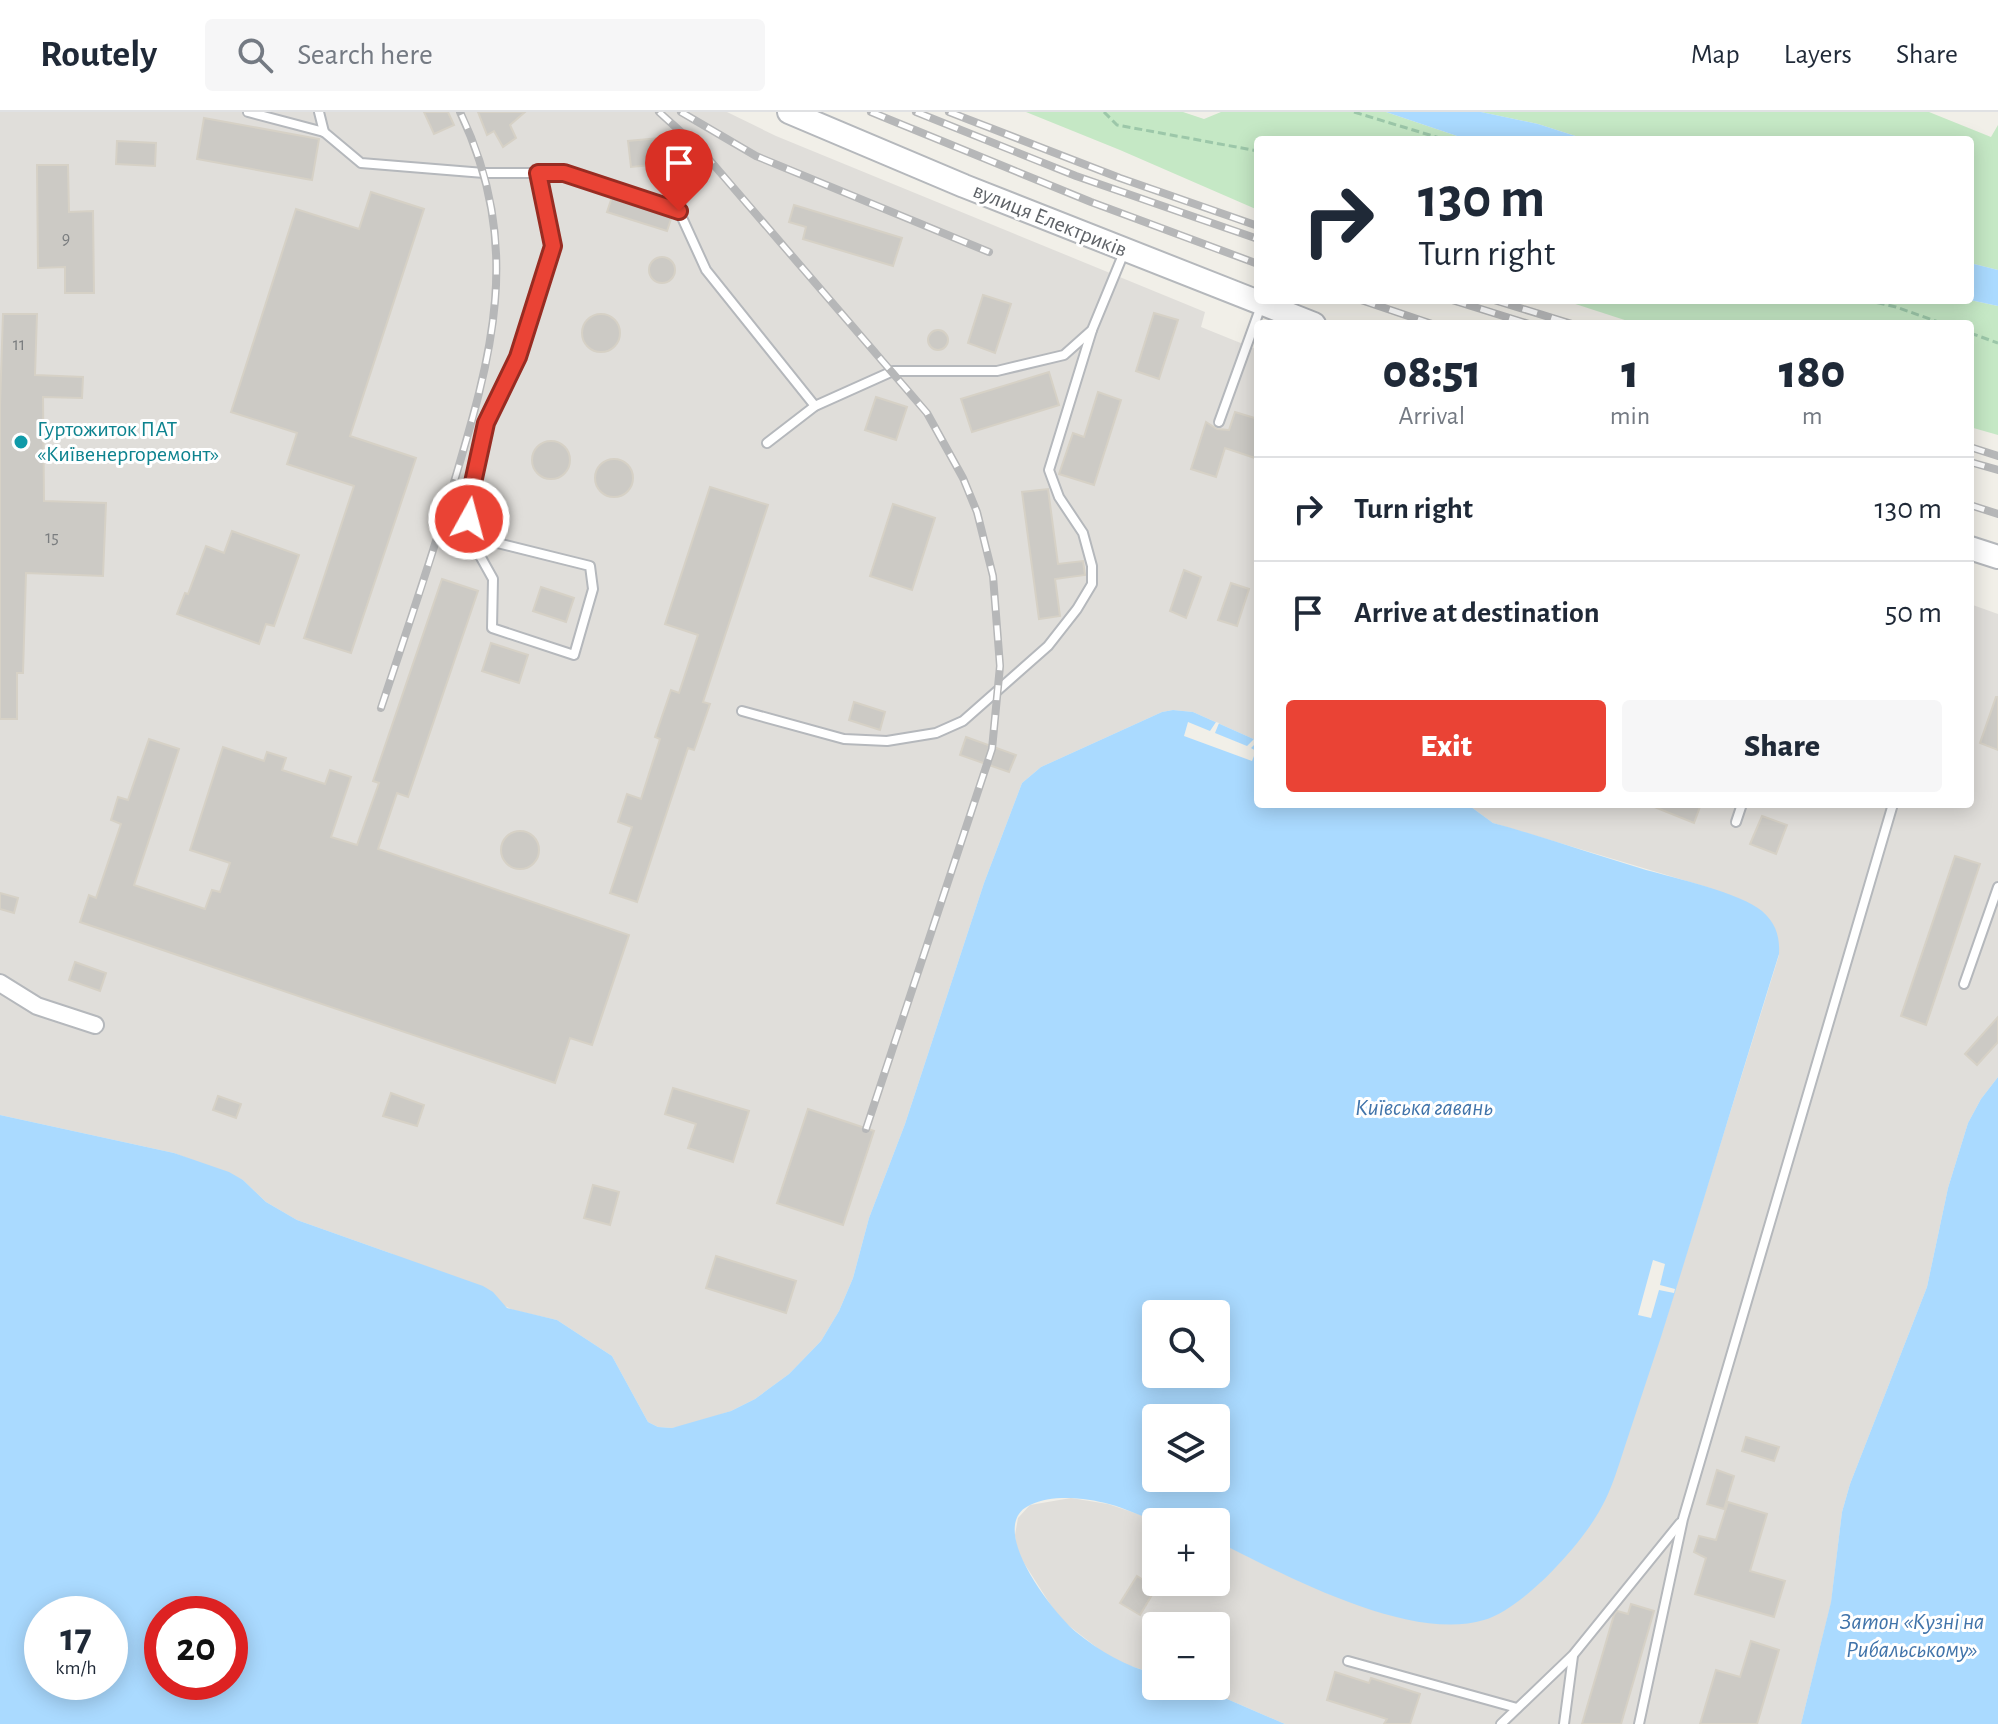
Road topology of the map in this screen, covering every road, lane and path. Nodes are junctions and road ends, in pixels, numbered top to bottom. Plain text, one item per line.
1 (248, 112) edge
2 (319, 112) edge
3 (789, 112) edge
4 (1104, 112) edge
5 (1354, 112) edge
6 (324, 132) junction
7 (1433, 136) edge
8 (1254, 150) edge
9 (538, 173) junction
10 (1125, 250) junction
11 (1254, 301) edge
12 (1262, 304) joint
13 (1883, 304) edge
14 (1256, 320) edge
15 (1304, 320) edge
16 (1933, 320) edge
17 (1254, 326) edge
18 (1092, 330) junction
19 (1974, 334) edge
20 (1998, 343) edge
21 (815, 406) junction
22 (1219, 422) dead end
23 (767, 443) dead end
24 (469, 536) junction
25 (1974, 549) edge
26 (1998, 557) edge
27 (742, 711) dead end
28 (1741, 808) edge
29 (1892, 808) edge
30 (1736, 822) dead end
31 (1998, 887) edge
32 (0, 983) edge
33 (1964, 984) dead end
34 (95, 1025) dead end
35 (1683, 1519) junction
36 (1573, 1655) junction
37 (1348, 1661) dead end
38 (1517, 1708) junction
39 (1501, 1724) edge
40 (1564, 1724) edge
41 (1639, 1724) edge

1 - 6 lane
2 - 6 lane
3 - 10 street, вулиця Електриків
4 - 8 path
5 - 7 path
6 - 9 lane
9 - 21 lane
9 - 24 lane
10 - 11 street, вулиця Електриків
10 - 18 lane
12 - 14 lane
12 - 15 street, вулиця Електриків
13 - 16 path
17 - 22 lane
18 - 21 lane
18 - 27 lane
19 - 20 path
21 - 23 lane
24 - 24 lane
25 - 26 street
28 - 30 lane
29 - 35 lane
31 - 33 lane
32 - 34 street
35 - 36 lane
35 - 41 lane
36 - 38 lane
36 - 40 lane
37 - 38 lane
38 - 39 lane

